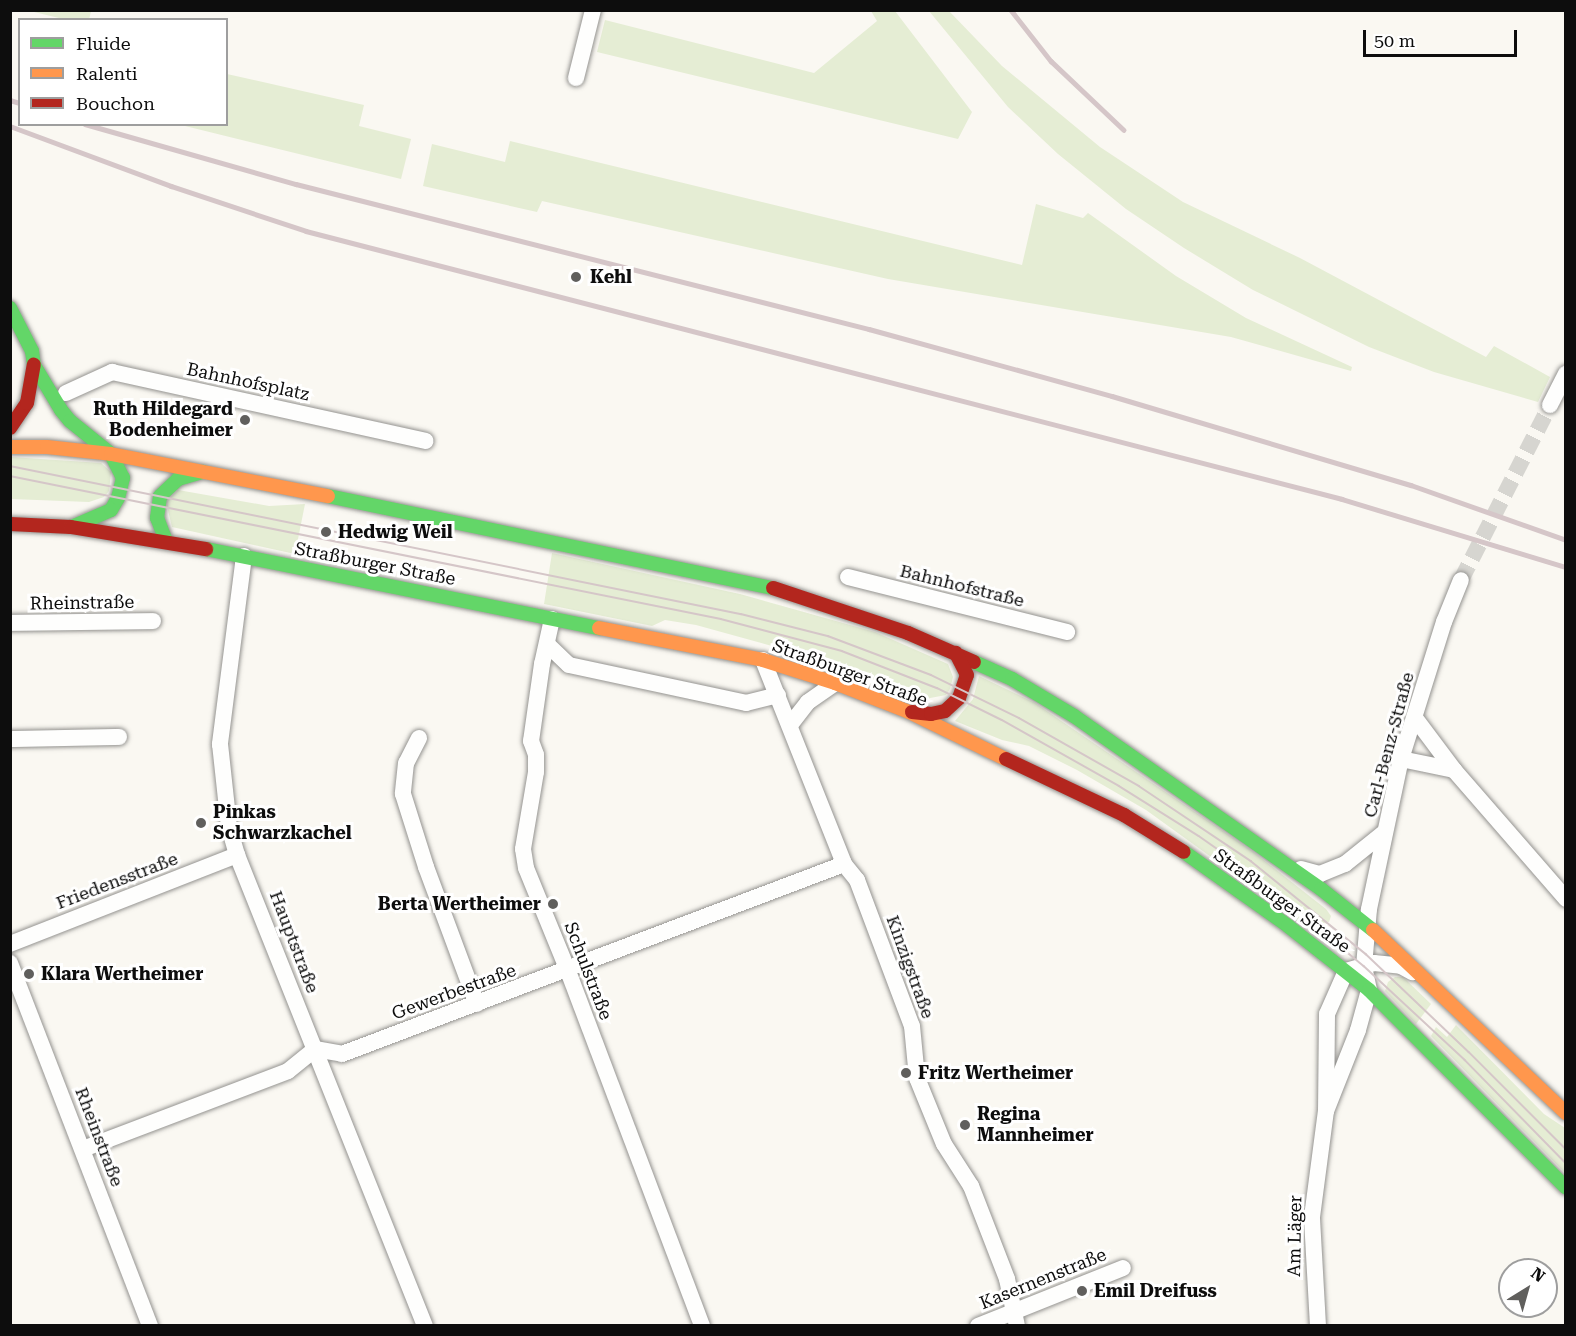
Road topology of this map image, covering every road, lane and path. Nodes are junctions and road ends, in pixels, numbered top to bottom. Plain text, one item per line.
1 (593, 10) edge
2 (576, 78) dead end
3 (10, 308) edge
4 (34, 365) junction
5 (1566, 374) edge
6 (66, 393) dead end
7 (1551, 405) tunnel mouth
8 (10, 428) edge
9 (425, 441) dead end
10 (10, 447) edge
11 (111, 454) junction
12 (204, 471) junction
13 (10, 524) edge
14 (71, 527) junction
15 (166, 542) junction
16 (244, 556) junction
17 (848, 577) dead end
18 (1461, 580) tunnel mouth
19 (552, 619) junction
20 (153, 621) dead end
21 (10, 623) edge
22 (1067, 632) dead end
23 (547, 644) junction
24 (956, 653) junction
25 (763, 660) junction
26 (835, 683) junction
27 (778, 695) junction
28 (909, 712) junction
29 (1416, 718) junction
30 (790, 725) junction
31 (119, 737) dead end
32 (419, 738) dead end
33 (10, 739) edge
34 (1401, 759) junction
35 (1454, 770) junction
36 (1385, 832) junction
37 (237, 855) junction
38 (844, 864) junction
39 (1287, 866) junction
40 (1566, 899) edge
41 (1367, 924) junction
42 (10, 944) edge
43 (10, 963) edge
44 (1364, 966) junction
45 (568, 970) junction
46 (1346, 971) junction
47 (1430, 982) junction
48 (1369, 990) junction
49 (477, 1004) junction
50 (315, 1049) junction
51 (1326, 1111) junction
52 (1566, 1113) edge
53 (83, 1149) junction
54 (1566, 1188) edge
55 (1123, 1268) dead end
56 (1015, 1319) edge
57 (150, 1326) edge
58 (425, 1326) edge
59 (702, 1326) edge
60 (978, 1326) edge
61 (1318, 1326) edge

1 - 2 street
3 - 4 main road
4 - 8 main road
4 - 11 main road
5 - 7 street
6 - 9 street, Bahnhofsplatz
10 - 11 main road, Straßburger Straße
11 - 12 main road, Straßburger Straße
11 - 14 main road
12 - 15 main road
12 - 24 main road, Straßburger Straße
13 - 14 main road, Straßburger Straße
14 - 15 main road, Straßburger Straße
15 - 16 main road, Straßburger Straße
16 - 19 main road, Straßburger Straße
16 - 37 street, Hauptstraße
17 - 22 street, Bahnhofstraße
18 - 29 street, Carl-Benz-Straße
19 - 23 street, Schulstraße
19 - 25 main road, Straßburger Straße
20 - 21 street, Rheinstraße
23 - 27 street
23 - 45 street, Schulstraße
24 - 28 main road
24 - 39 main road, Straßburger Straße
25 - 26 main road, Straßburger Straße
25 - 27 street, Kinzigstraße
26 - 28 main road, Straßburger Straße
26 - 30 street
27 - 30 street, Kinzigstraße
28 - 46 main road, Straßburger Straße
29 - 34 street, Carl-Benz-Straße
29 - 35 street
30 - 38 street, Kinzigstraße
31 - 33 street
32 - 49 street
34 - 35 street
34 - 36 street, Carl-Benz-Straße
35 - 40 street
36 - 39 street
36 - 41 street, Carl-Benz-Straße
37 - 42 street, Friedensstraße
37 - 50 street, Hauptstraße
38 - 45 street, Gewerbestraße
38 - 56 street, Kinzigstraße
39 - 41 main road, Straßburger Straße
41 - 44 street, Carl-Benz-Straße
41 - 47 main road, Straßburger Straße
43 - 53 street, Rheinstraße
44 - 46 street
44 - 47 street
44 - 48 street, Carl-Benz-Straße
45 - 49 street, Gewerbestraße
45 - 59 street, Schulstraße
46 - 48 main road, Straßburger Straße
46 - 51 street, Am Läger
47 - 52 main road, Straßburger Straße
48 - 51 street, Am Läger
48 - 54 main road, Straßburger Straße
49 - 50 street, Gewerbestraße
50 - 53 street
50 - 58 street, Hauptstraße
51 - 61 street, Am Läger
53 - 57 street, Rheinstraße
55 - 56 street, Kasernenstraße
56 - 60 street, Kasernenstraße

